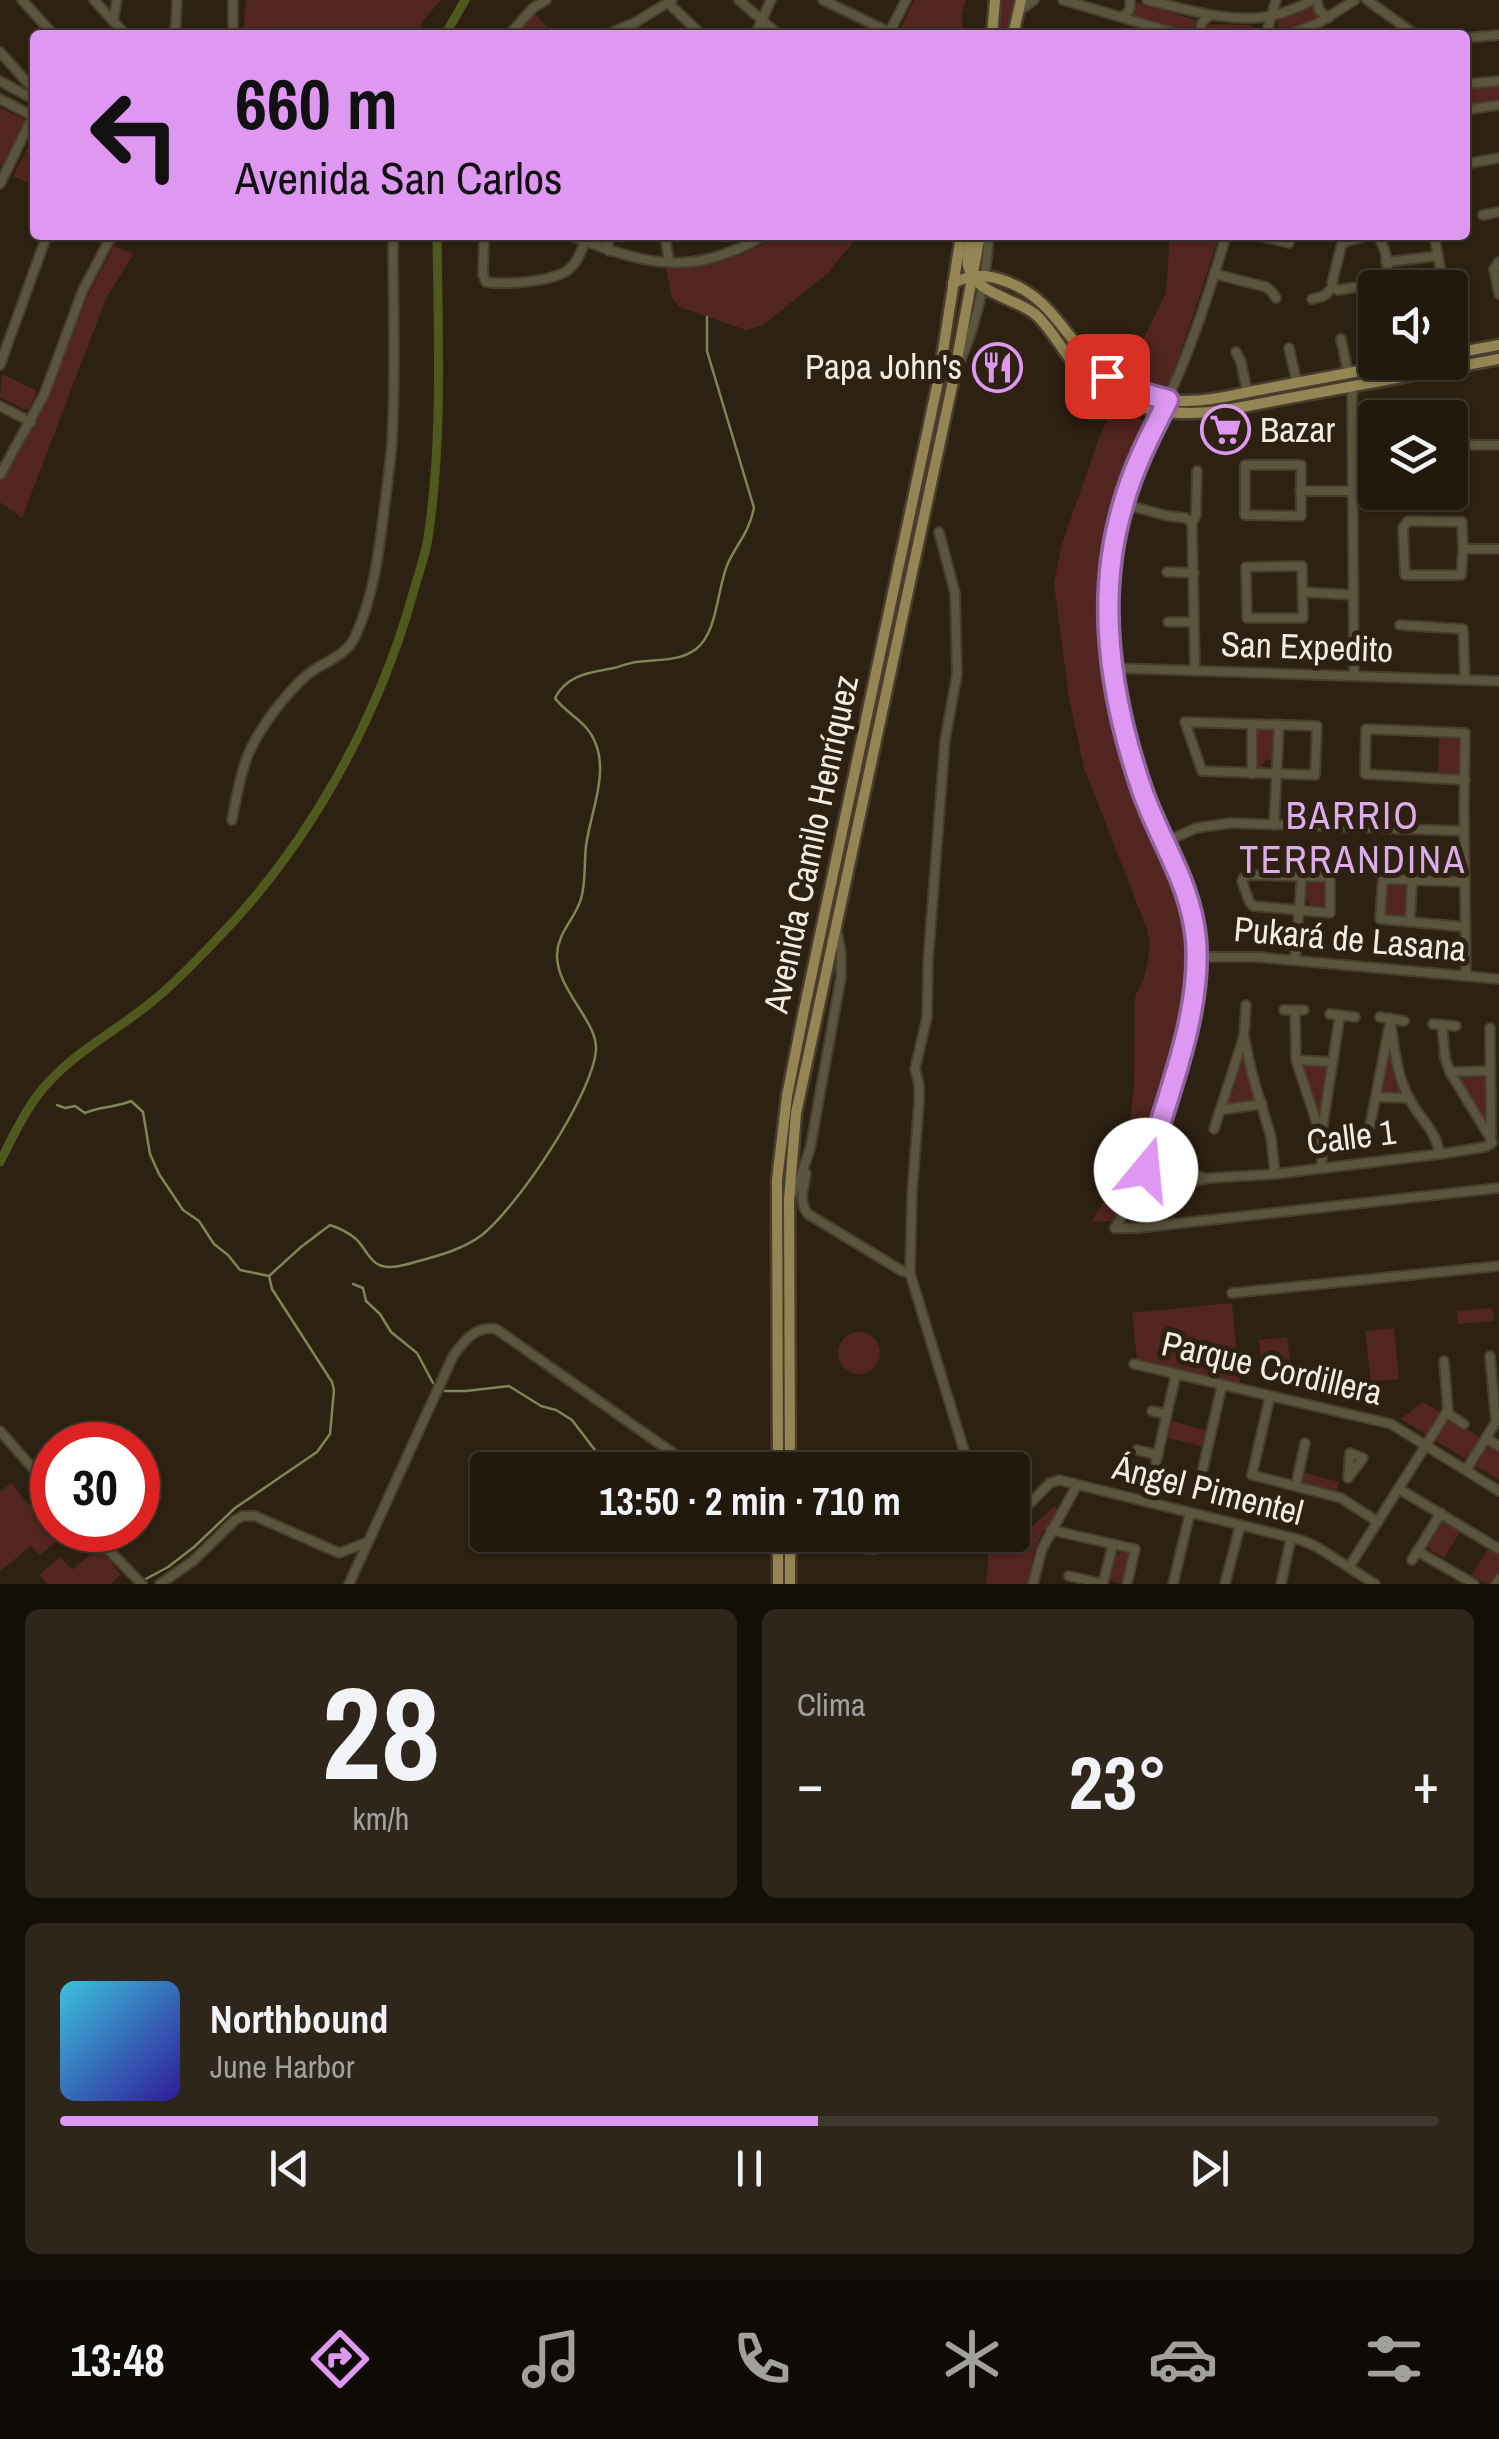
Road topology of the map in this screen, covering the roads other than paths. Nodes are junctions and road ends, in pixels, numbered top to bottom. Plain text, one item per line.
1 (22, 0) edge
2 (94, 0) edge
3 (117, 0) edge
4 (177, 0) edge
5 (233, 0) edge
6 (546, 0) edge
7 (739, 0) edge
8 (771, 0) edge
9 (823, 0) edge
10 (906, 0) edge
11 (995, 0) edge
12 (1034, 0) edge
13 (1064, 0) edge
14 (1130, 0) edge
15 (1147, 0) edge
16 (1276, 0) edge
17 (1315, 0) edge
18 (1355, 0) edge
19 (1367, 0) edge
20 (670, 2) edge
21 (1020, 6) edge
22 (1212, 14) junction
23 (1272, 16) junction
24 (1121, 18) junction
25 (1328, 18) junction
26 (113, 21) junction
27 (761, 22) junction
28 (49, 30) edge
29 (121, 30) edge
30 (175, 30) edge
31 (233, 30) edge
32 (514, 30) edge
33 (629, 30) edge
34 (697, 30) edge
35 (757, 30) edge
36 (772, 30) edge
37 (883, 30) edge
38 (891, 30) edge
39 (992, 30) edge
40 (1163, 30) edge
41 (1200, 30) edge
42 (1268, 30) edge
43 (1300, 30) edge
44 (1409, 30) edge
45 (1499, 35) edge
46 (1470, 38) edge
47 (0, 52) edge
48 (8, 62) junction
49 (0, 79) edge
50 (1499, 81) edge
51 (1470, 84) edge
52 (30, 86) edge
53 (30, 97) edge
54 (0, 99) edge
55 (1499, 105) edge
56 (1470, 111) edge
57 (30, 115) edge
58 (30, 125) edge
59 (1499, 158) edge
60 (1470, 163) edge
61 (0, 184) edge
62 (1499, 212) edge
63 (1483, 215) dead end
64 (45, 240) edge
65 (109, 240) edge
66 (393, 240) edge
67 (484, 240) edge
68 (580, 240) edge
69 (608, 240) edge
70 (665, 240) edge
71 (756, 240) edge
72 (960, 240) edge
73 (971, 240) edge
74 (980, 240) edge
75 (987, 240) edge
76 (1225, 240) edge
77 (1277, 240) edge
78 (1352, 240) edge
79 (1381, 240) edge
80 (1435, 240) edge
81 (585, 242) junction
82 (1289, 243) dead end
83 (609, 252) junction
84 (1438, 256) junction
85 (670, 262) junction
86 (1386, 262) junction
87 (1499, 262) edge
88 (1441, 270) edge
89 (1215, 274) junction
90 (980, 279) junction
91 (954, 283) junction
92 (1333, 288) junction
93 (1025, 290) junction
94 (1499, 294) edge
95 (1276, 298) dead end
96 (1312, 299) dead end
97 (1016, 302) junction
98 (1342, 339) dead end
99 (1499, 346) edge
100 (1289, 348) dead end
101 (1468, 351) edge
102 (1236, 352) dead end
103 (1499, 360) edge
104 (0, 365) edge
105 (1358, 372) edge
106 (1348, 374) junction
107 (1297, 383) junction
108 (1352, 388) junction
109 (1247, 392) junction
110 (1168, 400) junction
111 (0, 406) edge
112 (1162, 412) junction
113 (31, 422) junction
114 (1499, 444) edge
115 (1468, 445) edge
116 (1197, 471) dead end
117 (0, 476) edge
118 (1300, 491) junction
119 (1352, 491) junction
120 (1123, 504) junction
121 (1192, 524) junction
122 (938, 532) dead end
123 (1463, 549) junction
124 (1499, 549) edge
125 (1168, 572) dead end
126 (1194, 572) junction
127 (1303, 592) junction
128 (1353, 595) junction
129 (1168, 622) dead end
130 (1194, 622) junction
131 (1400, 624) dead end
132 (1113, 668) junction
133 (1195, 671) junction
134 (1354, 676) junction
135 (1465, 680) junction
136 (1499, 682) edge
137 (1252, 724) junction
138 (1279, 724) junction
139 (1252, 774) junction
140 (1278, 774) junction
141 (1465, 780) junction
142 (232, 820) dead end
143 (1274, 825) junction
144 (1464, 831) junction
145 (1164, 842) junction
146 (1302, 876) junction
147 (1412, 880) junction
148 (1465, 882) junction
149 (1301, 912) junction
150 (1410, 922) junction
151 (1465, 927) junction
152 (836, 928) junction
153 (1196, 957) junction
154 (1296, 960) junction
155 (1466, 976) junction
156 (1499, 979) edge
157 (1246, 1006) dead end
158 (1284, 1010) dead end
159 (1355, 1017) dead end
160 (1386, 1018) junction
161 (1404, 1021) dead end
162 (1456, 1026) dead end
163 (1490, 1028) dead end
164 (1244, 1036) junction
165 (1296, 1060) junction
166 (1332, 1062) junction
167 (1489, 1071) junction
168 (1450, 1072) junction
169 (1377, 1096) junction
170 (1409, 1098) junction
171 (1262, 1104) junction
172 (1220, 1110) junction
173 (1370, 1126) dead end
174 (1214, 1129) dead end
175 (1322, 1137) junction
176 (1491, 1139) junction
177 (810, 1149) junction
178 (1440, 1154) junction
179 (1322, 1168) junction
180 (1146, 1170) junction
181 (1275, 1174) junction
182 (1211, 1178) junction
183 (1499, 1188) edge
184 (1137, 1191) junction
185 (789, 1200) junction
186 (1499, 1266) edge
187 (910, 1273) junction
188 (1232, 1293) dead end
189 (1490, 1356) dead end
190 (1444, 1360) dead end
191 (1134, 1364) dead end
192 (1176, 1374) junction
193 (1222, 1384) junction
194 (1270, 1396) junction
195 (1152, 1411) dead end
196 (1447, 1413) junction
197 (1167, 1414) junction
198 (1464, 1424) dead end
199 (0, 1432) edge
200 (1486, 1438) junction
201 (1305, 1443) dead end
202 (1426, 1446) junction
203 (1499, 1446) edge
204 (1137, 1450) dead end
205 (671, 1452) edge
206 (778, 1452) edge
207 (790, 1452) edge
208 (965, 1452) edge
209 (30, 1465) edge
210 (1466, 1470) junction
211 (1201, 1477) dead end
212 (1348, 1478) dead end
213 (1296, 1485) junction
214 (1077, 1486) junction
215 (1399, 1489) junction
216 (1499, 1491) edge
217 (1341, 1498) junction
218 (1030, 1502) edge
219 (1190, 1513) junction
220 (1441, 1513) junction
221 (1378, 1522) junction
222 (1240, 1526) junction
223 (1051, 1530) junction
224 (1292, 1538) junction
225 (369, 1540) junction
226 (1113, 1544) junction
227 (1499, 1550) edge
228 (111, 1552) edge
229 (778, 1552) edge
230 (790, 1552) edge
231 (339, 1553) junction
232 (356, 1564) junction
233 (1349, 1567) junction
234 (1069, 1576) dead end
235 (140, 1582) edge
236 (160, 1584) edge
237 (350, 1584) edge
238 (778, 1584) edge
239 (790, 1584) edge
240 (1033, 1584) edge
241 (1103, 1584) edge
242 (1127, 1584) edge
243 (1173, 1584) edge
244 (1226, 1584) edge
245 (1281, 1584) edge
246 (1375, 1584) edge
247 (1474, 1584) edge

1 - 28 street
2 - 26 street
3 - 26 street
4 - 30 street
5 - 31 street
6 - 32 street
7 - 27 street
8 - 27 street
9 - 37 street
10 - 38 street
11 - 39 main road
12 - 21 street
13 - 24 street
14 - 24 street
15 - 22 street
16 - 23 street
17 - 23 street
17 - 25 street
18 - 25 street
19 - 44 street
20 - 33 street
20 - 34 street
22 - 23 street
22 - 41 street
23 - 42 street
24 - 40 street
25 - 43 street
26 - 29 street
27 - 35 street
27 - 36 street
45 - 46 street
47 - 48 street
48 - 49 street
48 - 52 street
49 - 53 street
50 - 51 street
54 - 57 street
55 - 56 street
58 - 61 street
59 - 60 street
62 - 63 street
64 - 104 street
65 - 113 street
66 - 142 street
67 - 81 street
68 - 81 street
69 - 83 street
70 - 85 street
71 - 85 street
72 - 91 main road, Avenida Camilo Henríquez
73 - 90 main road
74 - 90 main road, Avenida Camilo Henríquez
75 - 90 street, Avenida Camilo Henríquez
76 - 89 street
77 - 82 street
78 - 92 street
79 - 86 street
80 - 84 street
81 - 83 street
83 - 85 street
84 - 86 street
84 - 88 street
86 - 92 street
87 - 94 street
89 - 95 street
89 - 110 street
90 - 91 main road
90 - 93 main road
90 - 97 main road
90 - 152 main road, Avenida Camilo Henríquez
91 - 206 main road, Avenida Camilo Henríquez
92 - 96 street
93 - 97 main road
93 - 110 main road
97 - 112 main road
98 - 106 street
99 - 101 main road
100 - 107 street
102 - 109 street
103 - 108 main road
105 - 106 main road
106 - 107 main road
107 - 109 main road
108 - 112 main road
108 - 119 street
109 - 110 main road
110 - 112 street
111 - 113 street
112 - 120 street
113 - 117 street
114 - 115 street
116 - 121 street
118 - 118 street
118 - 119 street
119 - 128 street
120 - 121 street
120 - 132 street
121 - 126 street
122 - 187 street
123 - 123 street
123 - 124 street
125 - 126 street
126 - 130 street
127 - 127 street
127 - 128 street
128 - 134 street
129 - 130 street
130 - 133 street
131 - 135 street
132 - 133 street, San Expedito
132 - 145 street
133 - 134 street, San Expedito
134 - 135 street, San Expedito
135 - 136 street, San Expedito
137 - 138 street
137 - 139 street
137 - 139 street
138 - 140 street
138 - 140 street
139 - 140 street
140 - 143 street
141 - 141 street
141 - 144 street
143 - 144 street
143 - 145 street
144 - 148 street
145 - 153 street
146 - 149 street
146 - 149 street
146 - 149 street
147 - 148 street
147 - 150 street
147 - 150 street
148 - 151 street
149 - 154 street
150 - 151 street
151 - 155 street
152 - 177 street
152 - 185 main road, Avenida Camilo Henríquez
153 - 154 street, Pukará de Lasana
153 - 180 street
154 - 155 street, Pukará de Lasana
155 - 156 street, Pukará de Lasana
157 - 164 street
158 - 165 street
159 - 166 street
160 - 161 street
160 - 169 street
160 - 170 street
162 - 168 street
163 - 167 street
164 - 171 street
164 - 172 street
165 - 166 street
165 - 175 street
166 - 175 street
167 - 168 street
167 - 176 street
168 - 176 street
169 - 170 street
169 - 173 street
170 - 178 street
171 - 172 street
171 - 181 street
172 - 174 street
175 - 179 street
176 - 178 street, Calle 1
177 - 185 street
177 - 187 street
178 - 179 street, Calle 1
179 - 181 street, Calle 1
180 - 182 street, Calle 1
180 - 184 street
181 - 182 street, Calle 1
182 - 184 street, Calle 1
183 - 184 street
185 - 207 main road, Avenida Camilo Henríquez
186 - 188 street
187 - 208 street
189 - 200 street
190 - 196 street
191 - 192 street, Parque Cordillera
192 - 193 street, Parque Cordillera
192 - 197 street
193 - 194 street, Parque Cordillera
193 - 211 street
194 - 202 street, Parque Cordillera
194 - 213 street
195 - 197 street
196 - 198 street
196 - 202 street
197 - 204 street
199 - 209 street
200 - 203 street
200 - 210 street
201 - 213 street
202 - 210 street, Parque Cordillera
202 - 215 street
205 - 225 street
210 - 216 street, Parque Cordillera
212 - 217 street
213 - 217 street
214 - 218 street
214 - 219 street, Ángel Pimentel
214 - 223 street
215 - 220 street
215 - 221 street
217 - 221 street
219 - 222 street, Ángel Pimentel
219 - 243 street
220 - 227 street
220 - 247 street
221 - 233 street
222 - 224 street, Ángel Pimentel
222 - 244 street
223 - 226 street
223 - 240 street
224 - 233 street, Ángel Pimentel
224 - 245 street
225 - 231 street
225 - 232 street
226 - 241 street
226 - 242 street
228 - 235 street
229 - 238 main road
230 - 239 main road
231 - 232 street
231 - 236 street
232 - 237 street
233 - 246 street, Ángel Pimentel
234 - 241 street

